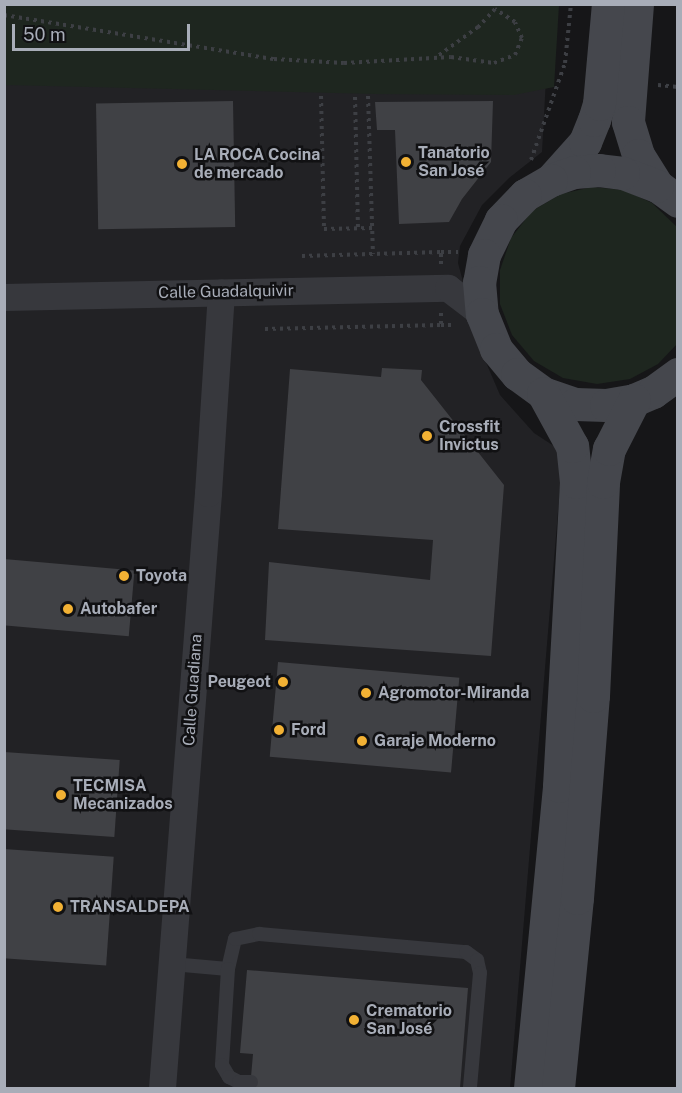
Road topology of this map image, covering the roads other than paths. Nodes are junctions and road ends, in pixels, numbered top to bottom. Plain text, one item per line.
1 (608, 4) edge
2 (637, 4) edge
3 (538, 187) junction
4 (667, 193) edge
5 (474, 253) junction
6 (445, 288) junction
7 (220, 292) junction
8 (4, 297) edge
9 (471, 319) junction
10 (678, 374) edge
11 (543, 393) junction
12 (634, 400) junction
13 (171, 964) junction
14 (228, 969) junction
15 (251, 1082) dead end
16 (162, 1089) edge
17 (470, 1089) edge
18 (530, 1089) edge
19 (558, 1089) edge

1 - 3 street
2 - 4 street
3 - 4 street
3 - 5 street
5 - 6 street
5 - 9 street
6 - 7 street, Calle Guadalquivir
6 - 9 street
7 - 8 street, Calle Guadalquivir
7 - 13 street, Calle Guadiana
9 - 11 street
10 - 12 street
11 - 12 street
11 - 18 street
12 - 19 street
13 - 14 lane
13 - 16 street, Calle Guadiana
14 - 15 lane
14 - 17 lane

